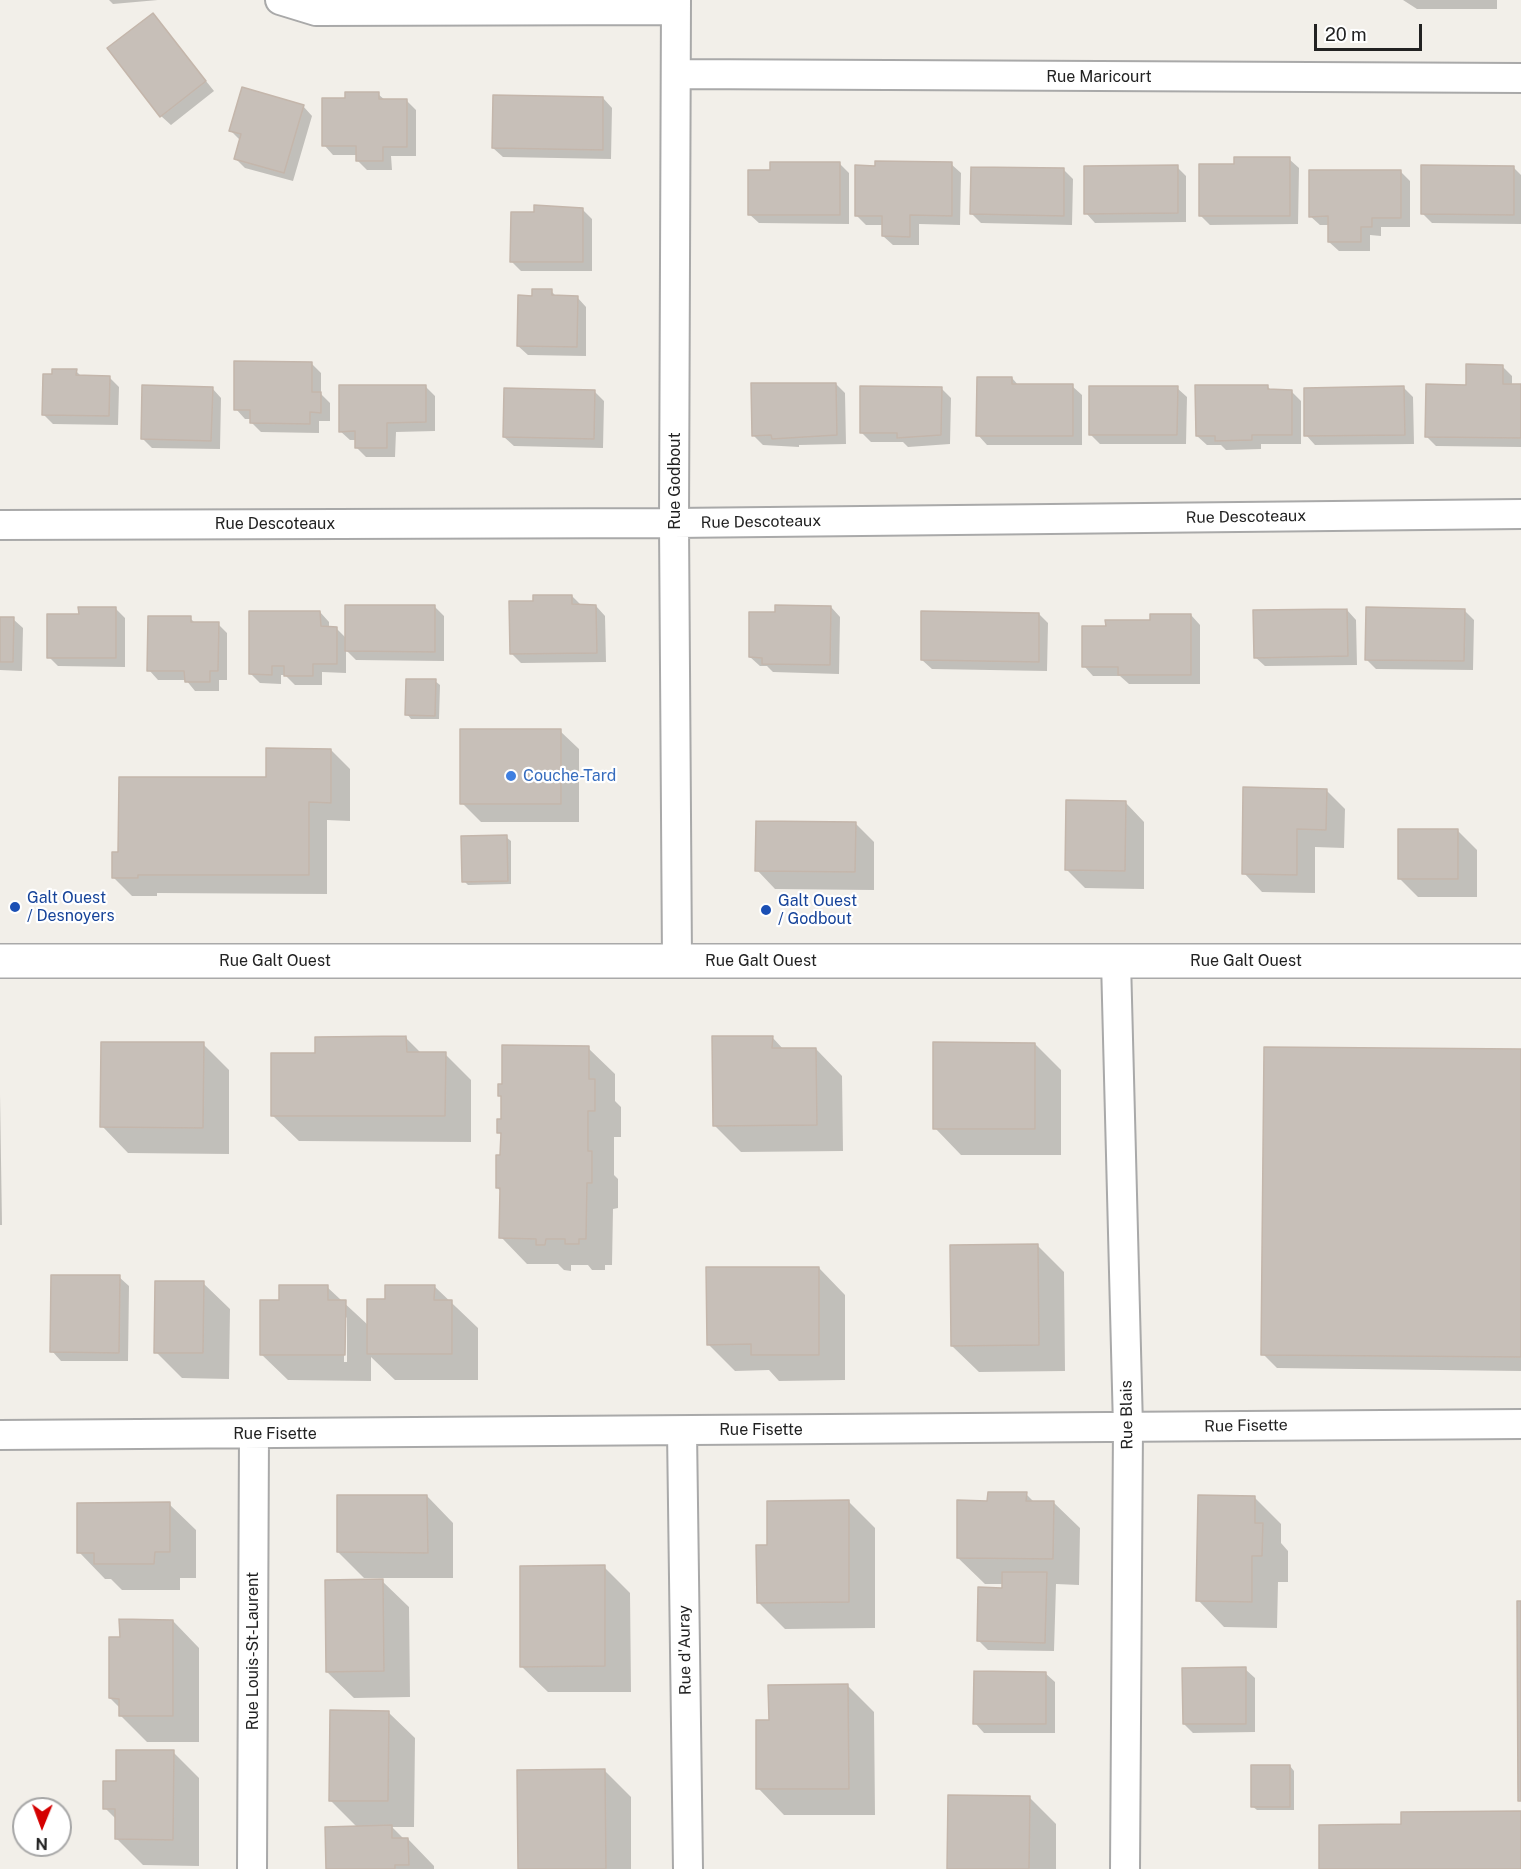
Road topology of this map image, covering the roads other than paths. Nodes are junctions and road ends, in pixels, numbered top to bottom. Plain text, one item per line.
1 (280, 0) edge
2 (676, 5) edge
3 (677, 74) junction
4 (1521, 78) edge
5 (1521, 514) edge
6 (674, 523) junction
7 (0, 525) edge
8 (0, 961) edge
9 (677, 961) junction
10 (1116, 961) junction
11 (1521, 961) edge
12 (1521, 1424) edge
13 (1128, 1427) junction
14 (682, 1431) junction
15 (254, 1434) junction
16 (0, 1435) edge
17 (252, 1869) edge
18 (688, 1869) edge
19 (1125, 1869) edge

1 - 2 street
2 - 3 street, Rue Godbout
3 - 4 street, Rue Maricourt
3 - 6 street, Rue Godbout
5 - 6 street, Rue Descoteaux
6 - 7 street, Rue Descoteaux
6 - 9 street, Rue Godbout
8 - 9 street, Rue Galt Ouest
9 - 10 street, Rue Galt Ouest
10 - 11 street, Rue Galt Ouest
10 - 13 street, Rue Blais
12 - 13 street, Rue Fisette
13 - 14 street, Rue Fisette
13 - 19 street, Rue Blais
14 - 15 street, Rue Fisette
14 - 18 street, Rue d'Auray
15 - 16 street, Rue Fisette
15 - 17 street, Rue Louis-St-Laurent

